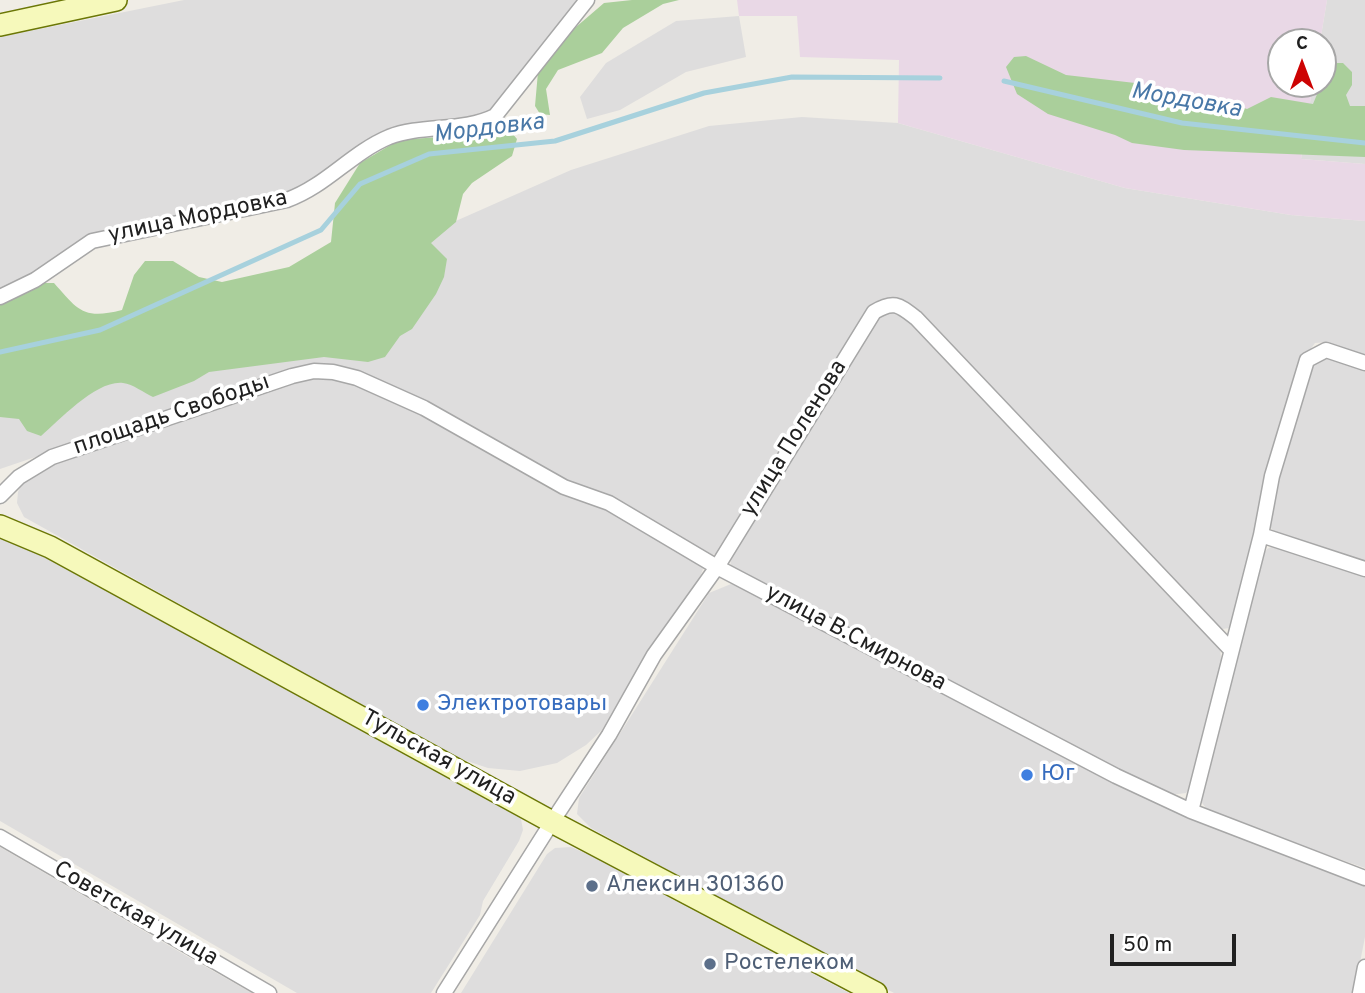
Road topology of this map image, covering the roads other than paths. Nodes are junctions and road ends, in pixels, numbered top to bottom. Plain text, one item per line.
1 (116, 0) edge
2 (586, 0) edge
3 (0, 24) edge
4 (0, 297) edge
5 (1365, 363) edge
6 (356, 378) joint
7 (0, 496) edge
8 (0, 526) edge
9 (1261, 535) junction
10 (717, 567) junction
11 (1365, 569) edge
12 (1231, 650) junction
13 (1191, 811) junction
14 (552, 822) junction
15 (0, 837) edge
16 (1365, 878) edge
17 (1365, 967) edge
18 (270, 993) edge
19 (444, 993) edge
20 (876, 993) edge
21 (1360, 993) edge

1 - 3 main road
2 - 4 street, улица Мордовка
5 - 9 street
6 - 7 street, площадь Свободы
6 - 10 street, улица В.Смирнова
8 - 14 main road, Тульская улица
9 - 11 street
9 - 12 street
10 - 12 street, улица Поленова
10 - 13 street, улица В.Смирнова
10 - 14 street, улица Поленова
12 - 13 street
13 - 16 street, улица В.Смирнова
14 - 19 street, улица Поленова
14 - 20 main road, Тульская улица
15 - 18 street, Советская улица
17 - 21 street

